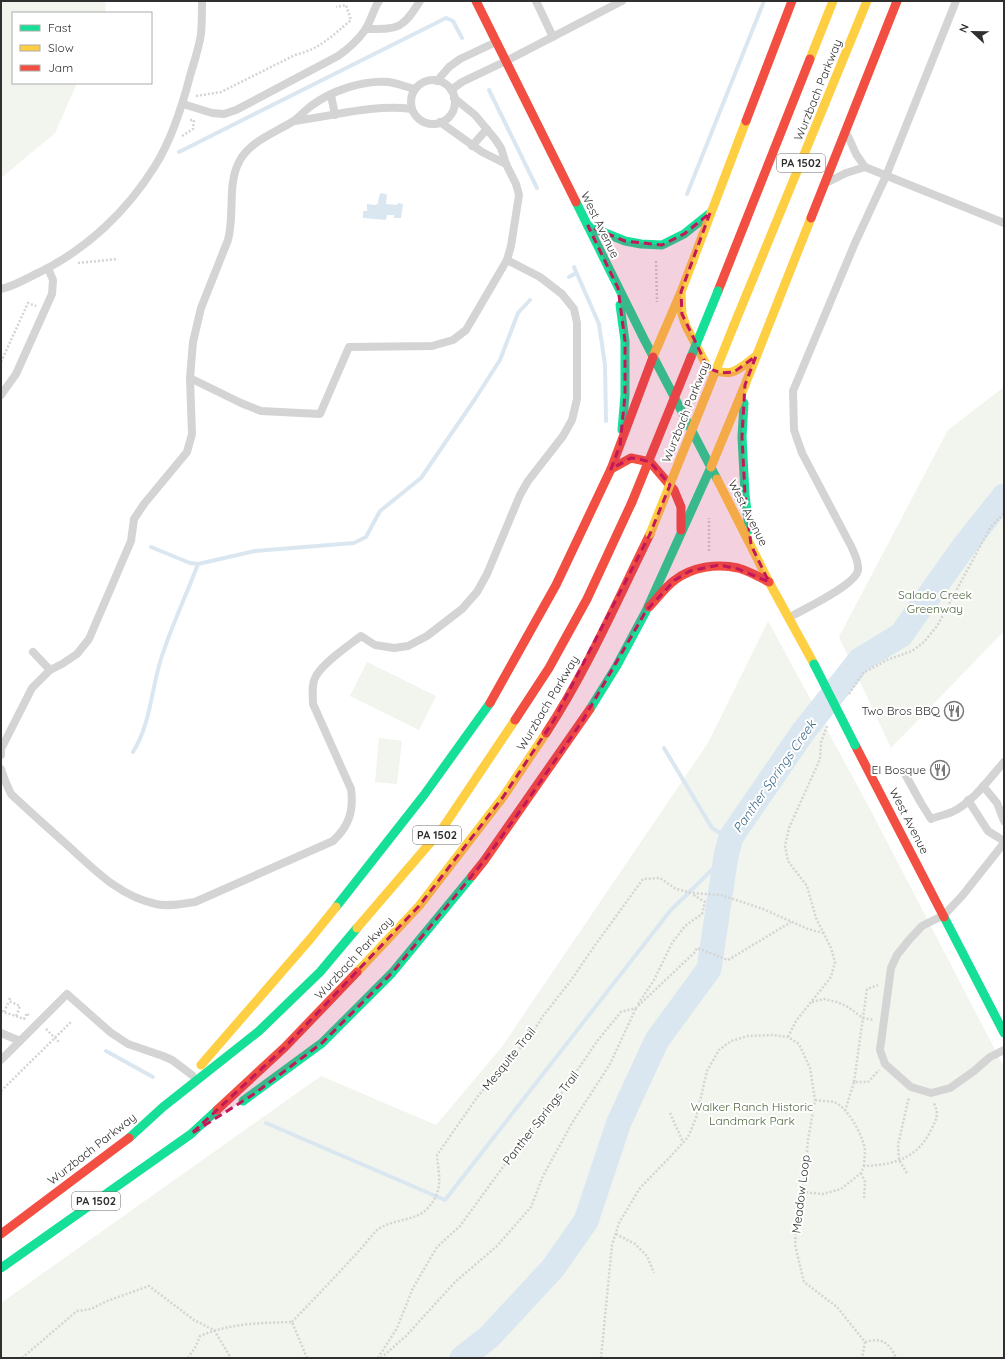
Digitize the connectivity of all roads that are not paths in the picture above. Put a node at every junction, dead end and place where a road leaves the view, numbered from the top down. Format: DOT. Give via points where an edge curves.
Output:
graph roads {
  1 [pos="202,1"];
  2 [pos="379,1"];
  3 [pos="420,1"];
  4 [pos="476,1"];
  5 [pos="536,1"];
  6 [pos="622,1"];
  7 [pos="792,1"];
  8 [pos="833,1"];
  9 [pos="867,1"];
  10 [pos="897,1"];
  11 [pos="956,1"];
  12 [pos="366,29"];
  13 [pos="553,37"];
  14 [pos="496,42"];
  15 [pos="506,61"];
  16 [pos="437,81"];
  17 [pos="415,90"];
  18 [pos="452,94"];
  19 [pos="331,95"];
  20 [pos="183,104"];
  21 [pos="412,109"];
  22 [pos="335,115"];
  23 [pos="295,121"];
  24 [pos="440,122"];
  25 [pos="487,129"];
  26 [pos="846,129"];
  27 [pos="472,146"];
  28 [pos="506,164"];
  29 [pos="865,167"];
  30 [pos="886,176"];
  31 [pos="824,184"];
  32 [pos="710,213"];
  33 [pos="1004,223"];
  34 [pos="588,226"];
  35 [pos="507,260"];
  36 [pos="48,268"];
  37 [pos="618,288"];
  38 [pos="1,289"];
  39 [pos="681,292"];
  40 [pos="756,356"];
  41 [pos="653,357"];
  42 [pos="190,378"];
  43 [pos="745,385"];
  44 [pos="1,395"];
  45 [pos="620,445"];
  46 [pos="711,467"];
  47 [pos="611,470"];
  48 [pos="681,535"];
  49 [pos="751,545"];
  50 [pos="769,582"];
  51 [pos="646,610"];
  52 [pos="789,618"];
  53 [pos="33,652"];
  54 [pos="50,670"];
  55 [pos="1,755"];
  56 [pos="1004,762"];
  57 [pos="1,769"];
  58 [pos="905,774"];
  59 [pos="983,786"];
  60 [pos="968,800"];
  61 [pos="1004,821"];
  62 [pos="1004,842"];
  63 [pos="944,915"];
  64 [pos="1,1033"];
  65 [pos="1004,1033"];
  66 [pos="20,1041"];
  67 [pos="1004,1050"];
  68 [pos="1,1060"];
  69 [pos="192,1074"];
  70 [pos="163,1107"];
  71 [pos="191,1134"];
  72 [pos="1,1234"];
  73 [pos="1,1268"];
  1 -- 20 [label="lane" via="201,35"];
  2 -- 12 [label="lane"];
  3 -- 12 [label="lane" via="400,26 389,29"];
  4 -- 14 [label="main road, West Avenue"];
  5 -- 13 [label="lane"];
  6 -- 13 [label="lane"];
  7 -- 32 [label="main road"];
  8 -- 70 [label="main road, Wurzbach Parkway / PA 1502, bridge" via="632,502 587,599 549,668 442,829 320,972 259,1031"];
  9 -- 71 [label="main road, Wurzbach Parkway / PA 1502, bridge" via="650,534 593,650 554,720 503,797 419,906 285,1047"];
  10 -- 26 [label="main road"];
  11 -- 30 [label="lane"];
  12 -- 20 [label="lane" via="338,56 236,110 224,114 212,113"];
  13 -- 15 [label="lane"];
  14 -- 15 [label="main road, West Avenue"];
  14 -- 16 [label="lane" via="460,59"];
  15 -- 18 [label="lane" via="462,82"];
  15 -- 34 [label="main road, West Avenue"];
  16 -- 17 [label="lane" via="429,80"];
  16 -- 18 [label="lane" via="445,84"];
  17 -- 19 [label="lane" via="389,82 369,83 354,85"];
  17 -- 21 [label="lane" via="412,96"];
  18 -- 24 [label="lane" via="452,113"];
  18 -- 25 [label="lane"];
  19 -- 22 [label="lane"];
  19 -- 23 [label="lane" via="311,106"];
  20 -- 36 [label="lane" via="155,166 131,200 105,228 74,253"];
  21 -- 22 [label="lane" via="385,108"];
  21 -- 24 [label="lane" via="420,120 433,124"];
  22 -- 23 [label="lane"];
  23 -- 42 [label="lane" via="259,141 246,151 238,163 233,179 231,229 200,308 193,342"];
  24 -- 27 [label="lane"];
  25 -- 27 [label="lane"];
  25 -- 28 [label="lane" via="501,148"];
  26 -- 29 [label="lane"];
  26 -- 31 [label="main road"];
  27 -- 28 [label="lane"];
  28 -- 35 [label="lane" via="519,195"];
  29 -- 30 [label="lane"];
  29 -- 31 [label="lane"];
  30 -- 33 [label="lane"];
  30 -- 52 [label="lane" via="793,391 794,430 802,453 851,546 858,561 858,570 854,578 840,589"];
  31 -- 40 [label="main road"];
  32 -- 34 [label="main road" via="684,234 662,244 624,241"];
  32 -- 39 [label="main road"];
  34 -- 37 [label="main road, West Avenue"];
  35 -- 42 [label="lane" via="466,330 452,340 432,346 349,347 320,414 260,411"];
  35 -- 57 [label="lane" via="540,277 562,294 574,309 577,323 577,398 572,420 563,436 528,481 487,574 477,592 462,609 427,636 408,646 394,648 375,645 361,636 331,658 316,676 312,690 313,704 352,788 353,801 349,819 342,833 333,841 195,902 157,905 119,889 101,876 11,794"];
  36 -- 38 [label="lane"];
  36 -- 44 [label="lane" via="53,280 52,294 16,374"];
  37 -- 41 [label="main road, West Avenue"];
  37 -- 45 [label="main road" via="625,341 625,395"];
  39 -- 40 [label="main road" via="682,314 686,326 708,368 721,374 734,372"];
  39 -- 41 [label="main road"];
  40 -- 43 [label="main road"];
  41 -- 45 [label="main road"];
  41 -- 46 [label="main road, West Avenue"];
  42 -- 54 [label="lane" via="192,434 187,452 134,519 131,541 89,639 77,654"];
  43 -- 46 [label="main road"];
  43 -- 49 [label="main road" via="742,437"];
  45 -- 47 [label="main road"];
  46 -- 48 [label="main road"];
  46 -- 49 [label="main road, West Avenue"];
  47 -- 48 [label="main road" via="631,458 650,462 674,490 679,501"];
  47 -- 69 [label="main road" via="556,585 490,703 424,795 311,938"];
  48 -- 51 [label="main road"];
  49 -- 50 [label="main road, West Avenue"];
  50 -- 51 [label="main road" via="738,569 719,565 700,568 674,580"];
  50 -- 52 [label="main road, West Avenue"];
  51 -- 71 [label="main road" via="616,667 583,720 523,807 484,861 392,973 322,1043 254,1094"];
  52 -- 63 [label="main road, West Avenue, bridge"];
  53 -- 54 [label="lane"];
  54 -- 55 [label="lane" via="32,688 1,749"];
  56 -- 59 [label="lane"];
  58 -- 60 [label="lane" via="931,819 952,811"];
  59 -- 60 [label="lane"];
  59 -- 61 [label="lane" via="997,804"];
  60 -- 62 [label="lane" via="988,831"];
  62 -- 63 [label="lane"];
  63 -- 65 [label="main road, West Avenue"];
  63 -- 67 [label="lane" via="922,926 897,954 891,968 880,1050 884,1064 911,1087 931,1093 950,1088 990,1057"];
  64 -- 66 [label="lane"];
  66 -- 68 [label="lane"];
  66 -- 69 [label="lane" via="67,994 128,1044 172,1060"];
  69 -- 70 [label="main road"];
  70 -- 72 [label="main road, Wurzbach Parkway / PA 1502" via="126,1141"];
  71 -- 73 [label="main road, Wurzbach Parkway / PA 1502"];
}
